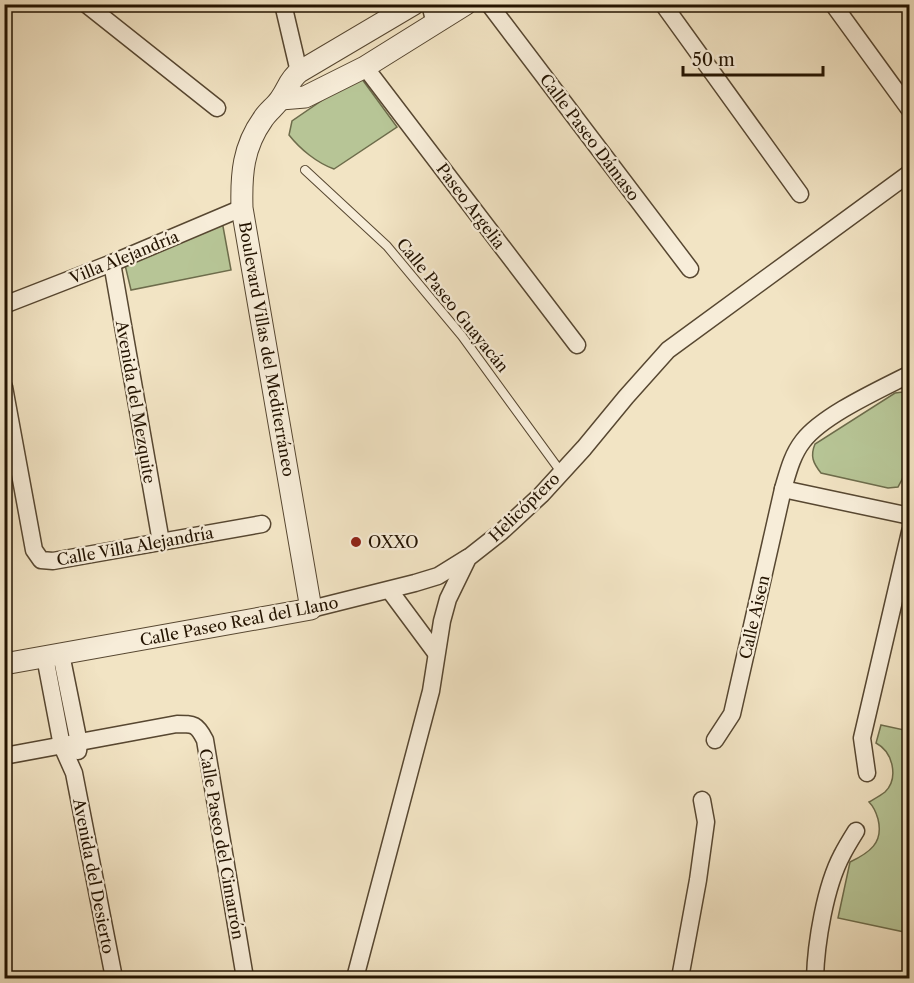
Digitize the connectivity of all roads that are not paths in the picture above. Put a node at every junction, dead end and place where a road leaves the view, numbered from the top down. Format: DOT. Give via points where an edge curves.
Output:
graph roads {
  1 [pos="86,4"];
  2 [pos="283,4"];
  3 [pos="414,4"];
  4 [pos="466,4"];
  5 [pos="489,4"];
  6 [pos="663,4"];
  7 [pos="833,4"];
  8 [pos="432,14"];
  9 [pos="365,67"];
  10 [pos="299,72"];
  11 [pos="281,99"];
  12 [pos="217,108"];
  13 [pos="909,110"];
  14 [pos="305,170"];
  15 [pos="909,174"];
  16 [pos="800,194"];
  17 [pos="242,208"];
  18 [pos="112,263"];
  19 [pos="690,269"];
  20 [pos="4,305"];
  21 [pos="577,345"];
  22 [pos="909,374"];
  23 [pos="4,387"];
  24 [pos="561,472"];
  25 [pos="783,489"];
  26 [pos="909,516"];
  27 [pos="261,524"];
  28 [pos="909,532"];
  29 [pos="160,542"];
  30 [pos="468,558"];
  31 [pos="390,591"];
  32 [pos="311,609"];
  33 [pos="436,653"];
  34 [pos="53,656"];
  35 [pos="4,664"];
  36 [pos="715,740"];
  37 [pos="79,742"];
  38 [pos="62,746"];
  39 [pos="4,756"];
  40 [pos="75,773"];
  41 [pos="867,773"];
  42 [pos="702,800"];
  43 [pos="856,831"];
  44 [pos="114,978"];
  45 [pos="245,978"];
  46 [pos="355,978"];
  47 [pos="680,978"];
  48 [pos="815,978"];
  1 -- 12 [label="street"];
  2 -- 10 [label="street"];
  3 -- 10 [label="street, Boulevard Villas del Mediterráneo"];
  4 -- 8 [label="street"];
  5 -- 19 [label="street, Calle Paseo Dámaso"];
  6 -- 16 [label="street"];
  7 -- 13 [label="street"];
  8 -- 9 [label="street"];
  9 -- 11 [label="street" via="305,97"];
  9 -- 21 [label="street, Paseo Argelia"];
  10 -- 11 [label="street, Boulevard Villas del Mediterráneo"];
  11 -- 17 [label="street, Boulevard Villas del Mediterráneo" via="264,117 247,149 241,182"];
  14 -- 24 [label="lane, Calle Paseo Guayacán" via="387,246 462,336"];
  15 -- 24 [label="street, Helicóptero" via="668,350"];
  17 -- 18 [label="street, Villa Alejandría"];
  17 -- 32 [label="street, Boulevard Villas del Mediterráneo"];
  18 -- 20 [label="street, Villa Alejandría"];
  18 -- 29 [label="street, Avenida del Mezquite"];
  22 -- 25 [label="street, Calle Aisen" via="814,430 791,462"];
  23 -- 29 [label="street, Calle Villa Alejandría" via="34,550 41,560"];
  24 -- 30 [label="street, Helicóptero" via="501,532"];
  25 -- 26 [label="street"];
  25 -- 36 [label="street, Calle Aisen" via="732,714"];
  27 -- 29 [label="street, Calle Villa Alejandría"];
  28 -- 41 [label="street" via="862,738"];
  30 -- 31 [label="street, Calle Paseo Real del Llano" via="438,576"];
  30 -- 33 [label="street, Helicóptero" via="448,599"];
  31 -- 32 [label="street, Calle Paseo Real del Llano"];
  31 -- 33 [label="street"];
  32 -- 34 [label="street, Calle Paseo Real del Llano"];
  33 -- 46 [label="street, Helicóptero" via="431,691"];
  34 -- 35 [label="street, Calle Paseo Real del Llano"];
  34 -- 37 [label="street, Avenida del Desierto"];
  34 -- 38 [label="street, Avenida del Desierto"];
  37 -- 38 [label="street, Calle Paseo del Cimarrón"];
  37 -- 40 [label="street, Avenida del Desierto"];
  37 -- 45 [label="street, Calle Paseo del Cimarrón" via="177,724 192,724 200,730 205,740"];
  38 -- 39 [label="street, Calle Paseo del Cimarrón"];
  38 -- 40 [label="street, Avenida del Desierto"];
  40 -- 44 [label="street, Avenida del Desierto"];
  42 -- 47 [label="street" via="706,822"];
  43 -- 48 [label="street" via="841,856 827,896"];
}
